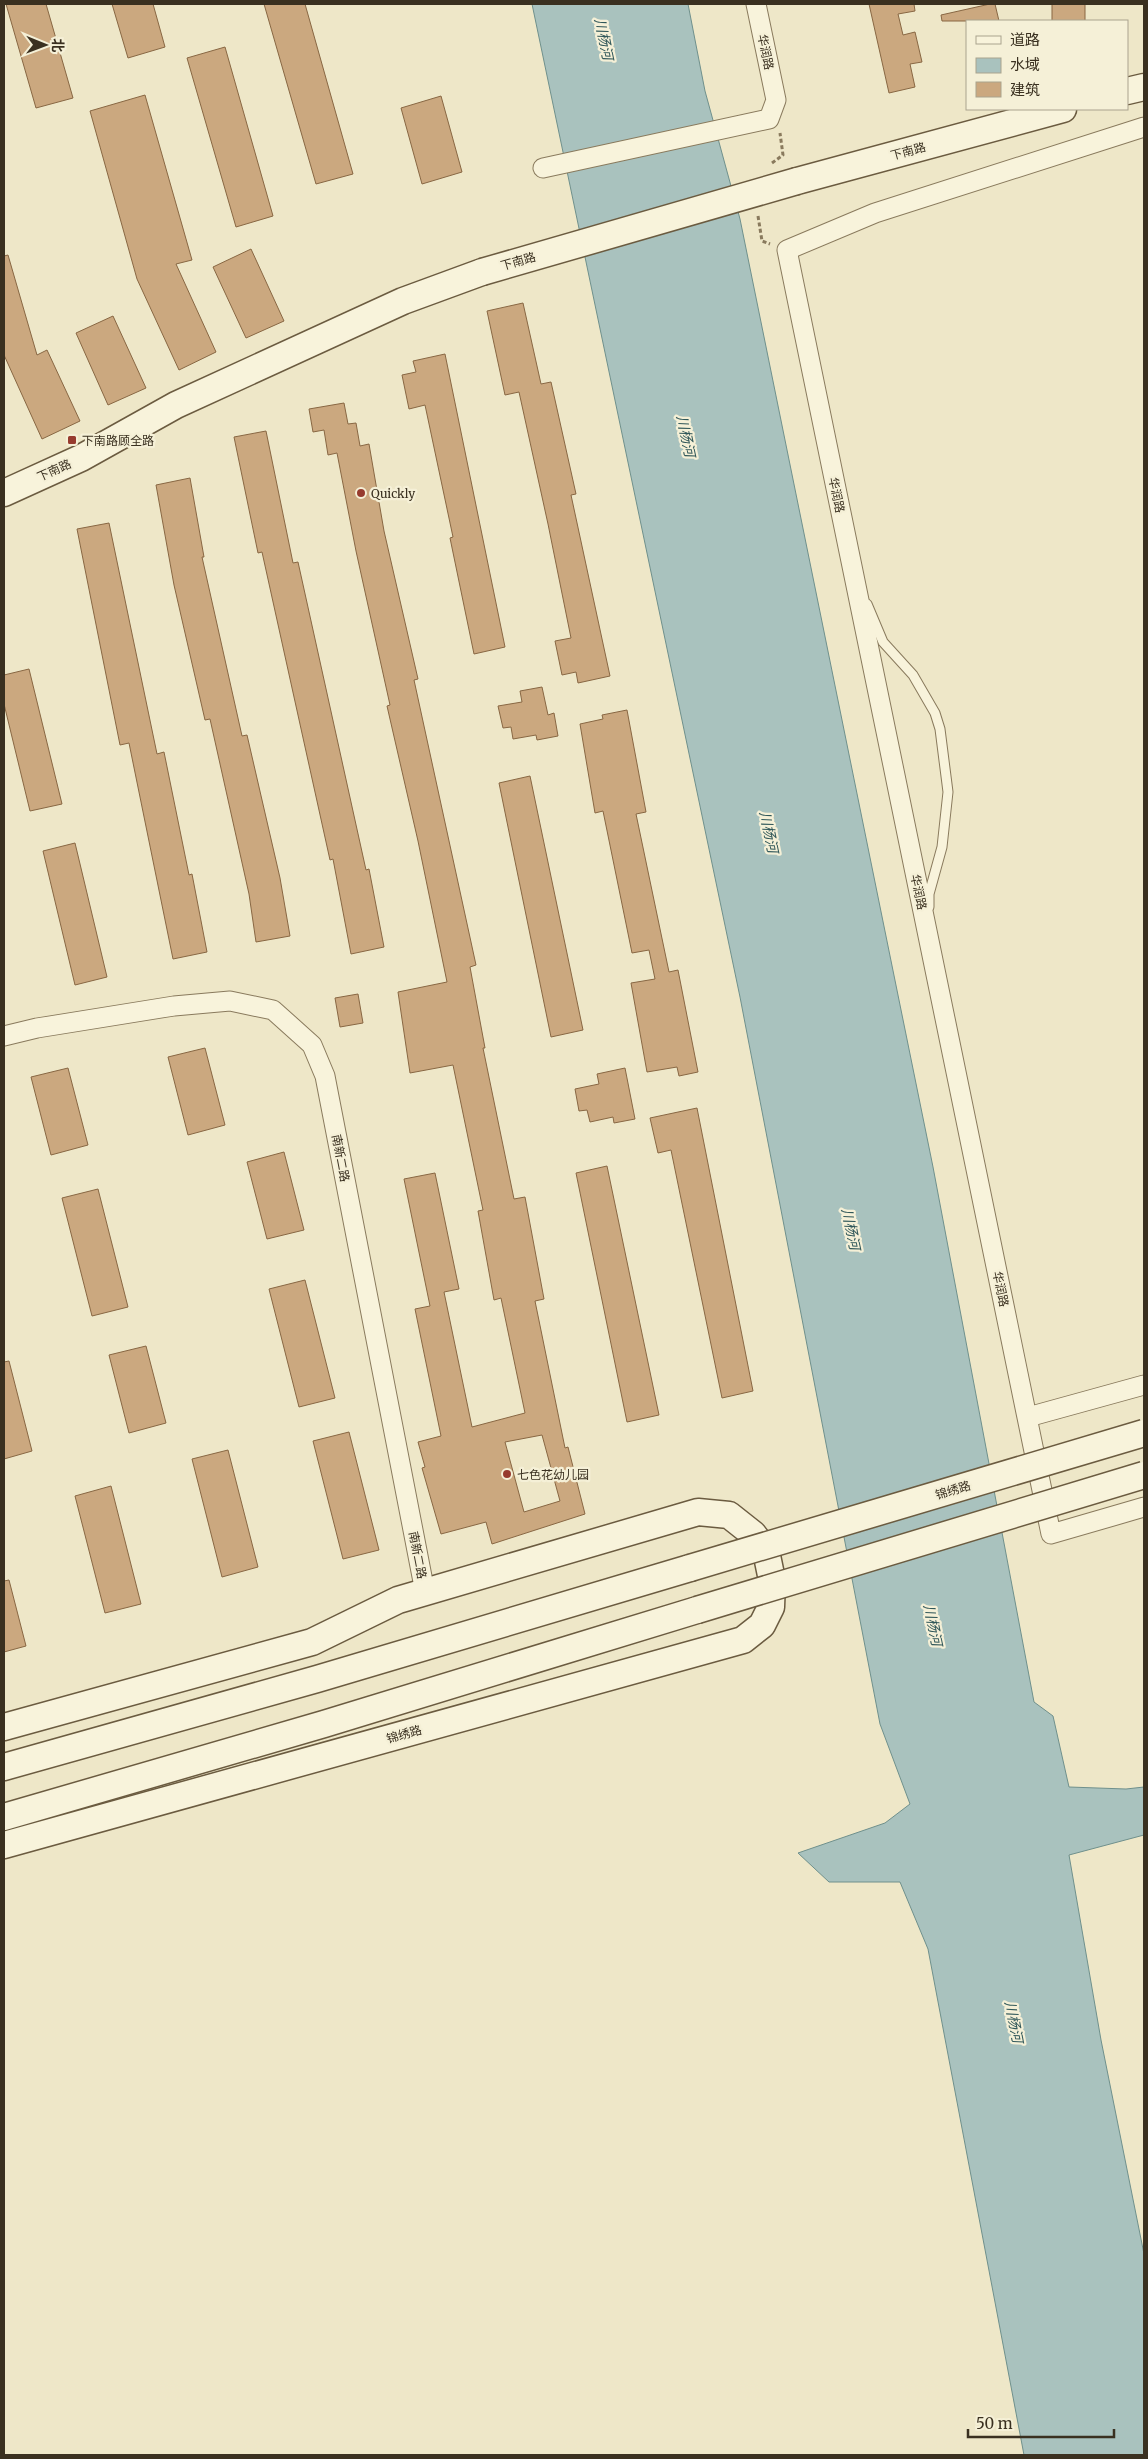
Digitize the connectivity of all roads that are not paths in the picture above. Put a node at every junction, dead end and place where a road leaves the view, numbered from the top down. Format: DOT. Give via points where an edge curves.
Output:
graph roads {
  1 [pos="756,4"];
  2 [pos="1144,87"];
  3 [pos="1128,91"];
  4 [pos="1059,110"];
  5 [pos="1144,128"];
  6 [pos="542,168"];
  7 [pos="4,493"];
  8 [pos="852,567"];
  9 [pos="927,932"];
  10 [pos="4,1036"];
  11 [pos="1144,1385"];
  12 [pos="1028,1417"];
  13 [pos="1144,1433"];
  14 [pos="1144,1475"];
  15 [pos="1144,1507"];
  16 [pos="425,1592"];
  17 [pos="4,1727"];
  18 [pos="4,1767"];
  19 [pos="4,1816"];
  20 [pos="4,1845"];
  1 -- 6 [label="street, 华润路" via="776,100 770,119"];
  2 -- 3 [label="main road"];
  4 -- 7 [label="main road, 下南路, bridge" via="797,181 482,272 403,301 185,401 81,458"];
  5 -- 8 [label="street, 华润路" via="875,213 787,250"];
  8 -- 9 [label="street, 华润路"];
  8 -- 9 [label="lane" via="883,642 913,676 940,728 948,792 942,847 929,894"];
  9 -- 12 [label="street, 华润路"];
  10 -- 16 [label="street, 南新二路" via="164,1008 230,1001 273,1010 312,1045 325,1076"];
  11 -- 12 [label="street"];
  12 -- 15 [label="street, 华润路" via="1051,1534"];
  13 -- 18 [label="main road, 锦绣路, bridge" via="318,1679"];
  14 -- 19 [label="main road, bridge" via="324,1724"];
  16 -- 17 [label="main road, 锦绣路" via="398,1600 312,1642"];
  16 -- 20 [label="main road, 锦绣路" via="698,1512 729,1515 753,1534 766,1551 772,1580 771,1607 762,1625 743,1640"];
}
